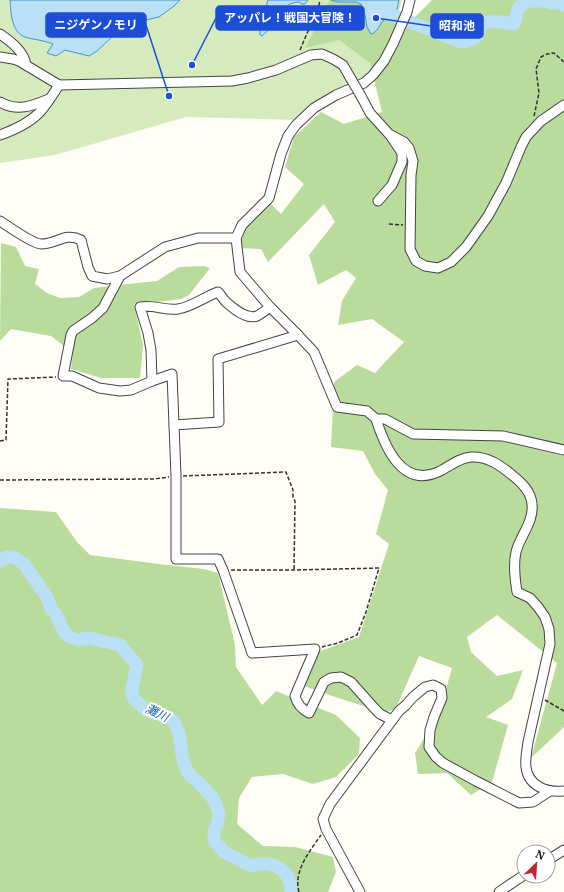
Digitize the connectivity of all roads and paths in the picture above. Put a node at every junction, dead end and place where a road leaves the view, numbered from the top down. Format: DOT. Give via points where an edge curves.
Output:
graph roads {
  1 [pos="320,0"];
  2 [pos="410,0"];
  3 [pos="0,34"];
  4 [pos="0,57"];
  5 [pos="295,61"];
  6 [pos="564,62"];
  7 [pos="26,65"];
  8 [pos="59,84"];
  9 [pos="50,98"];
  10 [pos="0,102"];
  11 [pos="564,104"];
  12 [pos="533,120"];
  13 [pos="389,134"];
  14 [pos="0,135"];
  15 [pos="378,201"];
  16 [pos="0,221"];
  17 [pos="389,224"];
  18 [pos="410,226"];
  19 [pos="236,238"];
  20 [pos="120,276"];
  21 [pos="270,307"];
  22 [pos="298,335"];
  23 [pos="63,376"];
  24 [pos="152,381"];
  25 [pos="376,419"];
  26 [pos="174,425"];
  27 [pos="0,441"];
  28 [pos="564,450"];
  29 [pos="176,476"];
  30 [pos="0,480"];
  31 [pos="223,570"];
  32 [pos="294,570"];
  33 [pos="315,649"];
  34 [pos="538,696"];
  35 [pos="564,711"];
  36 [pos="392,720"];
  37 [pos="564,791"];
  38 [pos="550,792"];
  39 [pos="326,828"];
  40 [pos="516,880"];
  41 [pos="300,892"];
  42 [pos="360,892"];
  43 [pos="499,892"];
  1 -- 5 [label="path"];
  2 -- 19 [label="street" via="384,61 373,75 364,83 314,108 296,125 288,136 281,154 269,198 242,225"];
  3 -- 7 [label="street" via="20,52"];
  4 -- 7 [label="street"];
  5 -- 8 [label="street" via="276,70 232,82"];
  5 -- 13 [label="street, bridge" via="322,54 343,65 370,112"];
  6 -- 12 [label="path" via="554,53 541,57 536,69 539,92"];
  7 -- 8 [label="street"];
  8 -- 9 [label="street"];
  9 -- 10 [label="street" via="27,108 6,106"];
  9 -- 14 [label="street" via="29,121"];
  11 -- 18 [label="street" via="526,137 488,216 466,247 451,262 438,268 425,266 416,261 410,249"];
  13 -- 15 [label="street" via="402,153 402,162 392,185"];
  13 -- 18 [label="street" via="410,148 413,161"];
  16 -- 20 [label="street" via="40,244 75,237 81,240 92,276 107,279"];
  17 -- 18 [label="path"];
  19 -- 20 [label="street" via="198,238 165,247"];
  19 -- 21 [label="street" via="240,272"];
  20 -- 23 [label="street" via="103,308 72,331"];
  21 -- 22 [label="street"];
  21 -- 24 [label="street" via="256,316 247,316 225,301 218,292 179,309 140,307 151,350"];
  22 -- 25 [label="street" via="314,352 337,407 367,412"];
  22 -- 26 [label="street" via="218,359 219,422"];
  23 -- 24 [label="street" via="72,376 99,388 120,391 131,390"];
  23 -- 27 [label="path" via="8,379 6,440"];
  24 -- 26 [label="street" via="172,374"];
  25 -- 28 [label="street" via="385,419 413,434 503,436"];
  25 -- 34 [label="street" via="389,450 401,467 409,473 429,475 459,460 483,458 505,469 523,484 529,493 532,504 531,516 516,552 515,578 517,592 530,598 538,607 549,629 550,644"];
  26 -- 29 [label="street"];
  29 -- 30 [label="path" via="153,479"];
  29 -- 31 [label="street" via="176,559 218,559"];
  29 -- 32 [label="path" via="286,472 295,501"];
  31 -- 32 [label="path"];
  31 -- 33 [label="street" via="252,653"];
  32 -- 33 [label="path" via="379,568 357,635"];
  33 -- 36 [label="street" via="295,696 303,710 309,713 324,682 341,677 351,682 380,714"];
  34 -- 35 [label="path"];
  34 -- 38 [label="street" via="526,768 530,780"];
  36 -- 38 [label="street" via="413,697 425,687 433,685 441,689 442,698 430,730 429,747 436,757 519,803 533,802"];
  36 -- 39 [label="street" via="330,804 323,819"];
  37 -- 38 [label="street"];
  39 -- 41 [label="path" via="302,865 298,881"];
  39 -- 42 [label="street"];
  40 -- 43 [label="street"];
}
